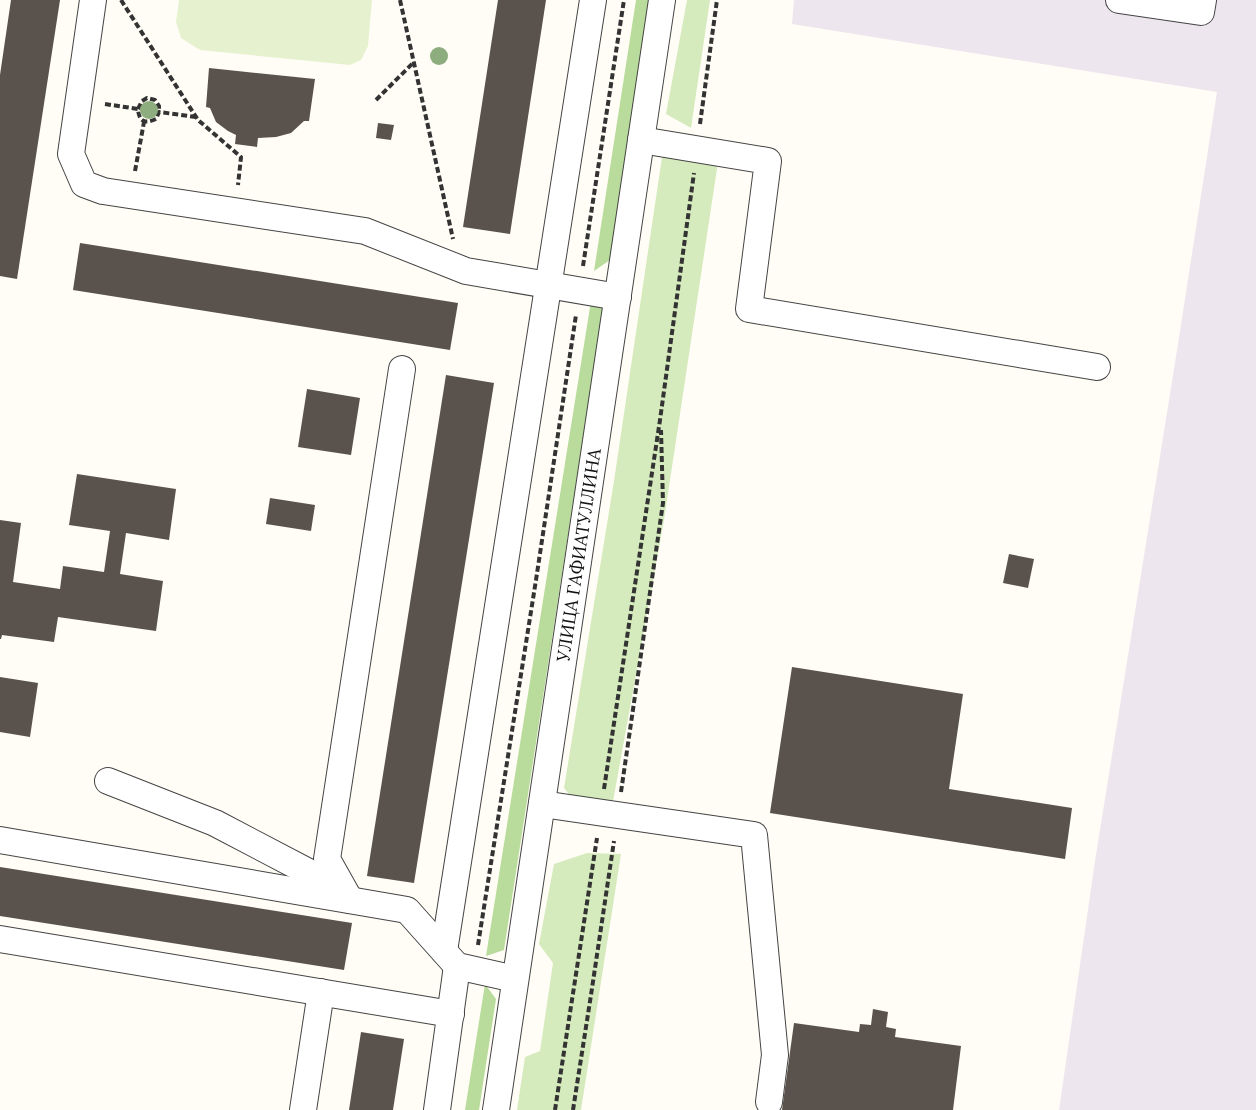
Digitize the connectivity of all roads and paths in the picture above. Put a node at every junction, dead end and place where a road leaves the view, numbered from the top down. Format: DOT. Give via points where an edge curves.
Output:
graph roads {
  1 [pos="93,0"];
  2 [pos="121,0"];
  3 [pos="400,0"];
  4 [pos="593,0"];
  5 [pos="624,0"];
  6 [pos="662,0"];
  7 [pos="717,0"];
  8 [pos="1119,0"];
  9 [pos="1203,0"];
  10 [pos="413,62"];
  11 [pos="79,100"];
  12 [pos="376,100"];
  13 [pos="138,109"];
  14 [pos="159,112"];
  15 [pos="197,117"];
  16 [pos="144,122"];
  17 [pos="641,140"];
  18 [pos="697,149"];
  19 [pos="132,195"];
  20 [pos="235,211"];
  21 [pos="455,267"];
  22 [pos="549,285"];
  23 [pos="580,290"];
  24 [pos="618,297"];
  25 [pos="1097,367"];
  26 [pos="402,369"];
  27 [pos="660,420"];
  28 [pos="108,781"];
  29 [pos="542,804"];
  30 [pos="609,814"];
  31 [pos="0,840"];
  32 [pos="350,900"];
  33 [pos="0,939"];
  34 [pos="458,962"];
  35 [pos="515,979"];
  36 [pos="321,992"];
  37 [pos="451,1014"];
  38 [pos="769,1102"];
  39 [pos="303,1110"];
  40 [pos="436,1110"];
  41 [pos="496,1110"];
  42 [pos="555,1110"];
  43 [pos="573,1110"];
  1 -- 11 [label="street"];
  2 -- 15 [label="path"];
  3 -- 10 [label="path"];
  4 -- 22 [label="street"];
  5 -- 23 [label="path"];
  6 -- 17 [label="street, УЛИЦА ГАФИАТУЛЛИНА"];
  7 -- 18 [label="path"];
  8 -- 9 [label="street" via="1201,12"];
  10 -- 12 [label="path"];
  10 -- 21 [label="path" via="455,246"];
  11 -- 13 [label="path"];
  11 -- 19 [label="street" via="71,153 84,184"];
  13 -- 14 [label="path" via="147,98 155,100"];
  13 -- 16 [label="path"];
  14 -- 15 [label="path"];
  14 -- 16 [label="path" via="156,119"];
  15 -- 20 [label="path" via="241,158"];
  16 -- 19 [label="path"];
  17 -- 18 [label="street"];
  17 -- 24 [label="street, УЛИЦА ГАФИАТУЛЛИНА"];
  18 -- 25 [label="street" via="768,161 749,309"];
  18 -- 27 [label="path"];
  19 -- 20 [label="street"];
  20 -- 21 [label="street" via="365,231"];
  21 -- 22 [label="street"];
  22 -- 23 [label="street"];
  22 -- 34 [label="street"];
  23 -- 24 [label="street"];
  23 -- 34 [label="path" via="534,591"];
  24 -- 29 [label="street, УЛИЦА ГАФИАТУЛЛИНА"];
  26 -- 32 [label="street" via="327,859"];
  27 -- 30 [label="path"];
  27 -- 30 [label="path" via="663,503"];
  28 -- 32 [label="street" via="215,823 316,876"];
  29 -- 30 [label="street"];
  29 -- 35 [label="street, УЛИЦА ГАФИАТУЛЛИНА"];
  30 -- 38 [label="street" via="754,835 775,1054"];
  30 -- 42 [label="path"];
  30 -- 43 [label="path" via="591,995"];
  31 -- 32 [label="street"];
  32 -- 34 [label="street" via="406,910"];
  33 -- 36 [label="street"];
  34 -- 35 [label="street"];
  34 -- 37 [label="street"];
  35 -- 41 [label="street, УЛИЦА ГАФИАТУЛЛИНА"];
  36 -- 37 [label="street"];
  36 -- 39 [label="street"];
  37 -- 40 [label="street"];
}
